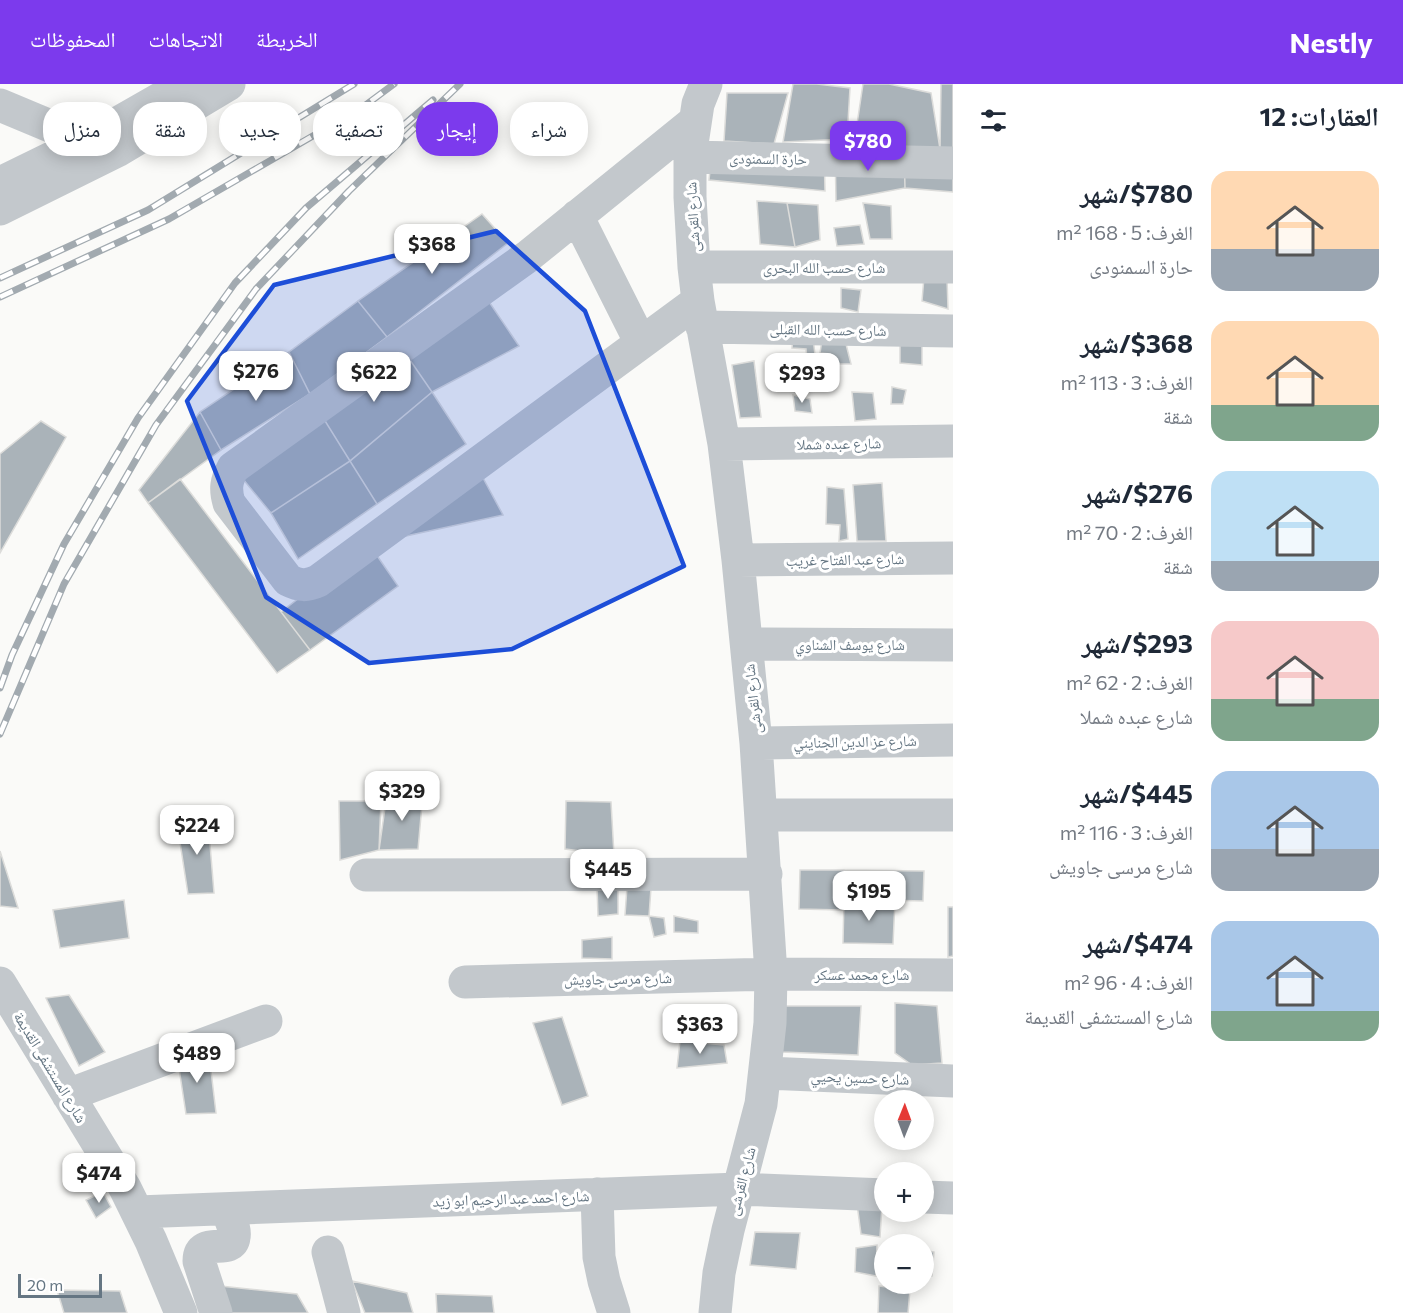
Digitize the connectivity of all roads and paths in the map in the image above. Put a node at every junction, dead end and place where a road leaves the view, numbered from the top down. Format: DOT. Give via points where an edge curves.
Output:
graph roads {
  1 [pos="229,84"];
  2 [pos="706,84"];
  3 [pos="177,86"];
  4 [pos="0,105"];
  5 [pos="121,120"];
  6 [pos="695,121"];
  7 [pos="43,123"];
  8 [pos="55,156"];
  9 [pos="690,157"];
  10 [pos="953,163"];
  11 [pos="0,183"];
  12 [pos="0,208"];
  13 [pos="577,216"];
  14 [pos="694,267"];
  15 [pos="953,267"];
  16 [pos="700,314"];
  17 [pos="953,331"];
  18 [pos="641,343"];
  19 [pos="953,441"];
  20 [pos="724,444"];
  21 [pos="953,558"];
  22 [pos="738,560"];
  23 [pos="747,644"];
  24 [pos="953,645"];
  25 [pos="953,740"];
  26 [pos="756,742"];
  27 [pos="762,815"];
  28 [pos="953,815"];
  29 [pos="766,874"];
  30 [pos="366,875"];
  31 [pos="771,974"];
  32 [pos="953,975"];
  33 [pos="465,982"];
  34 [pos="0,983"];
  35 [pos="266,1021"];
  36 [pos="766,1073"];
  37 [pos="953,1081"];
  38 [pos="68,1095"];
  39 [pos="740,1189"];
  40 [pos="597,1194"];
  41 [pos="874,1195"];
  42 [pos="934,1197"];
  43 [pos="953,1198"];
  44 [pos="227,1209"];
  45 [pos="138,1212"];
  46 [pos="328,1252"];
  47 [pos="182,1313"];
  48 [pos="216,1313"];
  49 [pos="344,1313"];
  50 [pos="614,1313"];
  51 [pos="715,1313"];
  1 -- 12 [label="street" via="117,151"];
  2 -- 6 [label="street, شارع القرشى"];
  3 -- 5 [label="street"];
  4 -- 7 [label="street"];
  6 -- 9 [label="street, شارع القرشى"];
  6 -- 13 [label="street"];
  8 -- 11 [label="street"];
  9 -- 10 [label="street, حارة السمنودى"];
  9 -- 14 [label="street, شارع القرشى"];
  13 -- 18 [label="street"];
  13 -- 18 [label="street" via="527,257 233,468 226,481 229,503 288,580 308,585"];
  14 -- 15 [label="street, شارع حسب الله البحرى"];
  14 -- 16 [label="street, شارع القرشى"];
  16 -- 17 [label="street, شارع حسب الله القبلى"];
  16 -- 18 [label="street"];
  16 -- 20 [label="street, شارع القرشى"];
  19 -- 20 [label="street, شارع عبده شملا"];
  20 -- 22 [label="street, شارع القرشى"];
  21 -- 22 [label="street, شارع عبد الفتاح غريب"];
  22 -- 23 [label="street, شارع القرشى"];
  23 -- 24 [label="street, شارع يوسف الشناوي"];
  23 -- 26 [label="street, شارع القرشى"];
  25 -- 26 [label="street, شارع عز الدين الجنايني"];
  26 -- 27 [label="street, شارع القرشى"];
  27 -- 28 [label="street"];
  27 -- 29 [label="street, شارع القرشى"];
  29 -- 30 [label="street"];
  29 -- 31 [label="street, شارع القرشى"];
  31 -- 32 [label="street, شارع محمد عسكر"];
  31 -- 33 [label="street, شارع مرسى جاويش"];
  31 -- 36 [label="street, شارع القرشى"];
  34 -- 38 [label="street, شارع المستشفى القديمة"];
  35 -- 38 [label="street"];
  36 -- 37 [label="street, شارع حسين يحيي"];
  36 -- 39 [label="street, شارع القرشى"];
  38 -- 45 [label="street, شارع المستشفى القديمة"];
  39 -- 40 [label="street, شارع احمد عبد الرحيم ابو زيد"];
  39 -- 41 [label="street, شارع احمد عبد الرحيم ابو زيد"];
  39 -- 51 [label="street, شارع القرشى" via="719,1273"];
  40 -- 44 [label="street, شارع احمد عبد الرحيم ابو زيد"];
  40 -- 50 [label="street" via="599,1257"];
  42 -- 43 [label="street"];
  44 -- 45 [label="street, شارع احمد عبد الرحيم ابو زيد"];
  44 -- 48 [label="street" via="234,1241 206,1248 199,1255"];
  45 -- 47 [label="street, شارع المستشفى القديمة"];
  46 -- 49 [label="street"];
}
